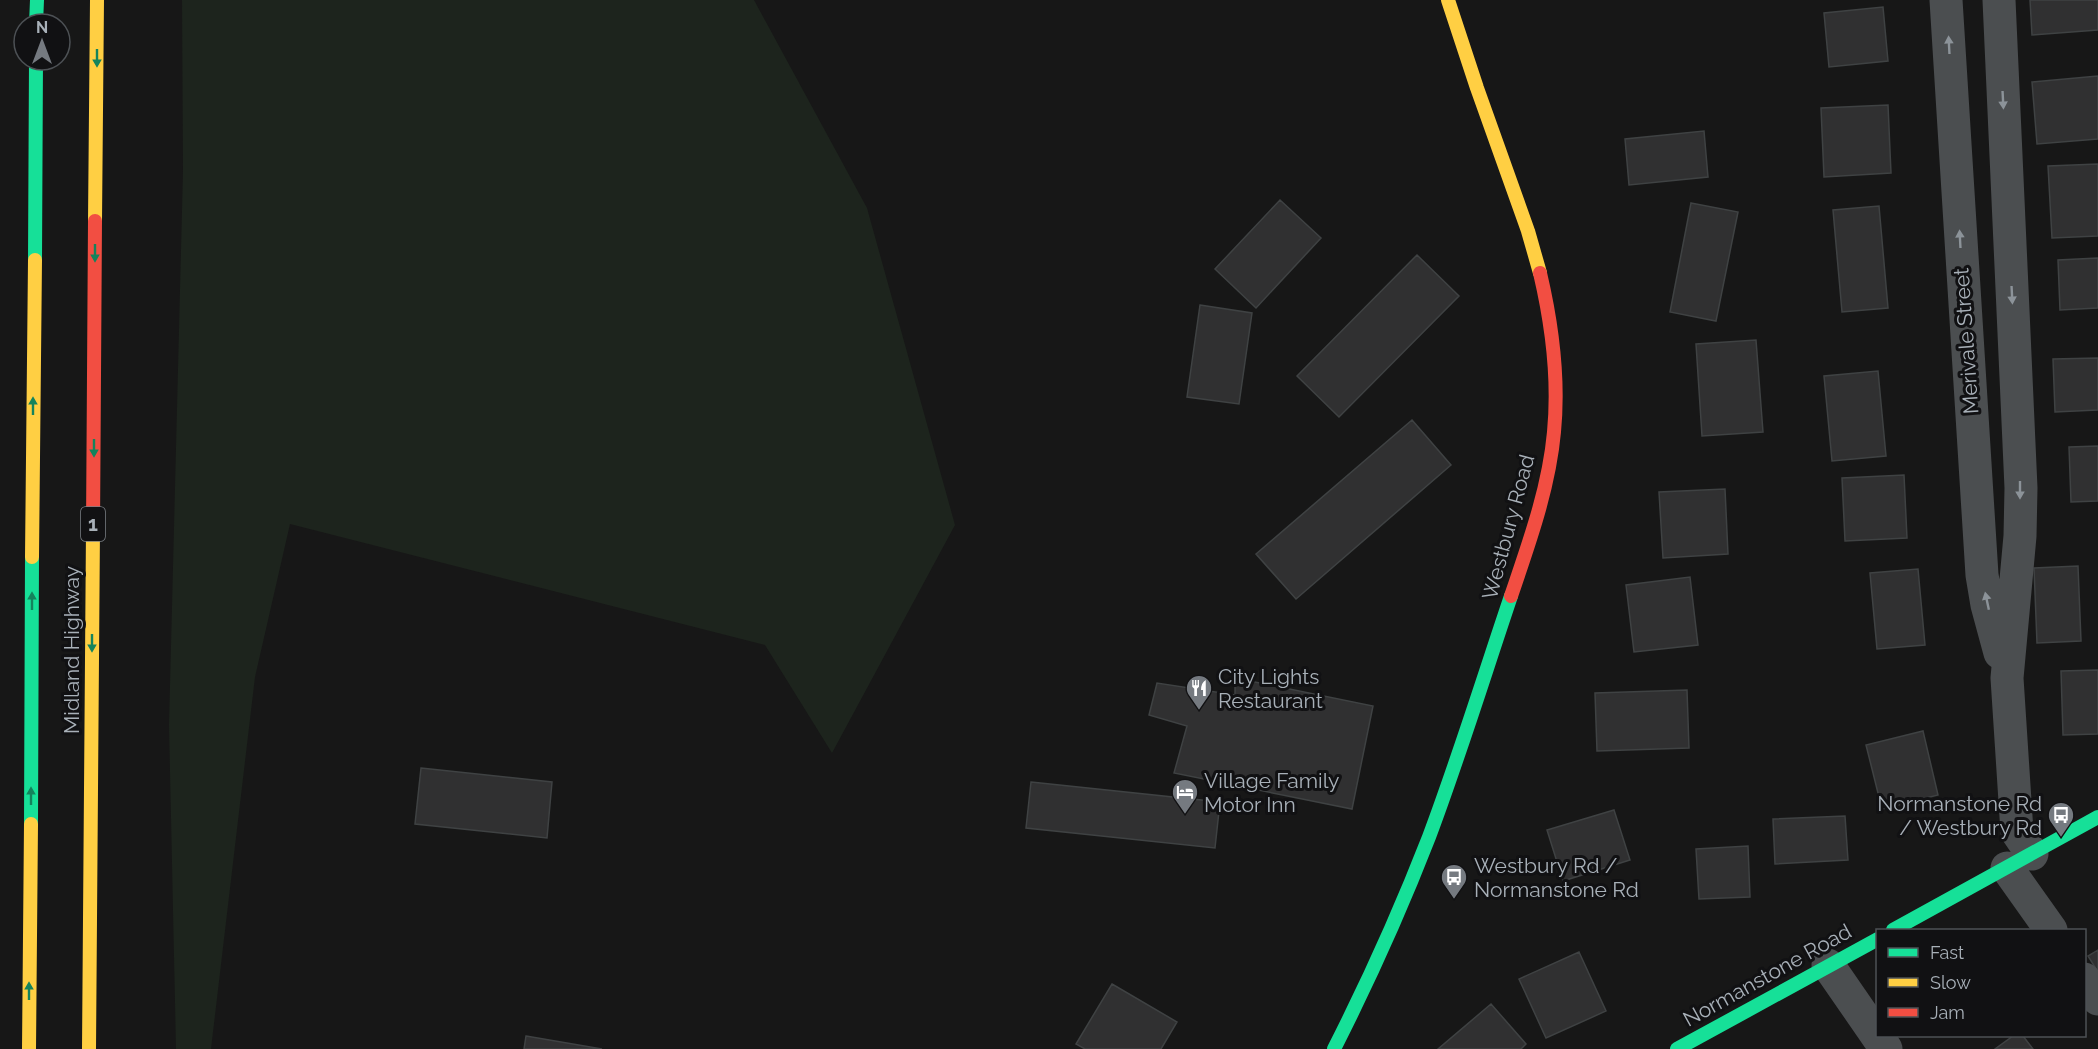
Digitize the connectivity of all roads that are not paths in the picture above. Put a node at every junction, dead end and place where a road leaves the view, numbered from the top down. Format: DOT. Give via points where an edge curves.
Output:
graph roads {
  1 [pos="97,0"];
  2 [pos="1448,0"];
  3 [pos="1946,0"];
  4 [pos="1999,0"];
  5 [pos="36,72"];
  6 [pos="2007,678"];
  7 [pos="2098,817"];
  8 [pos="2020,861"];
  9 [pos="1895,929"];
  10 [pos="2051,929"];
  11 [pos="1876,940"];
  12 [pos="1828,965"];
  13 [pos="2086,981"];
  14 [pos="2098,999"];
  15 [pos="1876,1035"];
  16 [pos="29,1049"];
  17 [pos="89,1049"];
  18 [pos="1334,1049"];
  19 [pos="1677,1049"];
  1 -- 17 [label="main road, Midland Highway / 1, one-way"];
  2 -- 18 [label="main road, Westbury Road" via="1530,236 1544,292 1552,338 1554,434 1525,553 1444,797 1397,916"];
  6 -- 3 [label="street, Merivale Street, one-way" via="1987,605 1981,565"];
  4 -- 6 [label="street, Merivale Street, one-way" via="2021,488"];
  16 -- 5 [label="main road, Midland Highway, one-way"];
  6 -- 8 [label="street, Merivale Street"];
  7 -- 8 [label="main road"];
  8 -- 9 [label="main road"];
  8 -- 10 [label="street, Merivale Street"];
  11 -- 12 [label="main road, Normanstone Road"];
  12 -- 15 [label="street"];
  12 -- 19 [label="main road, Normanstone Road"];
  13 -- 14 [label="street"];
}
